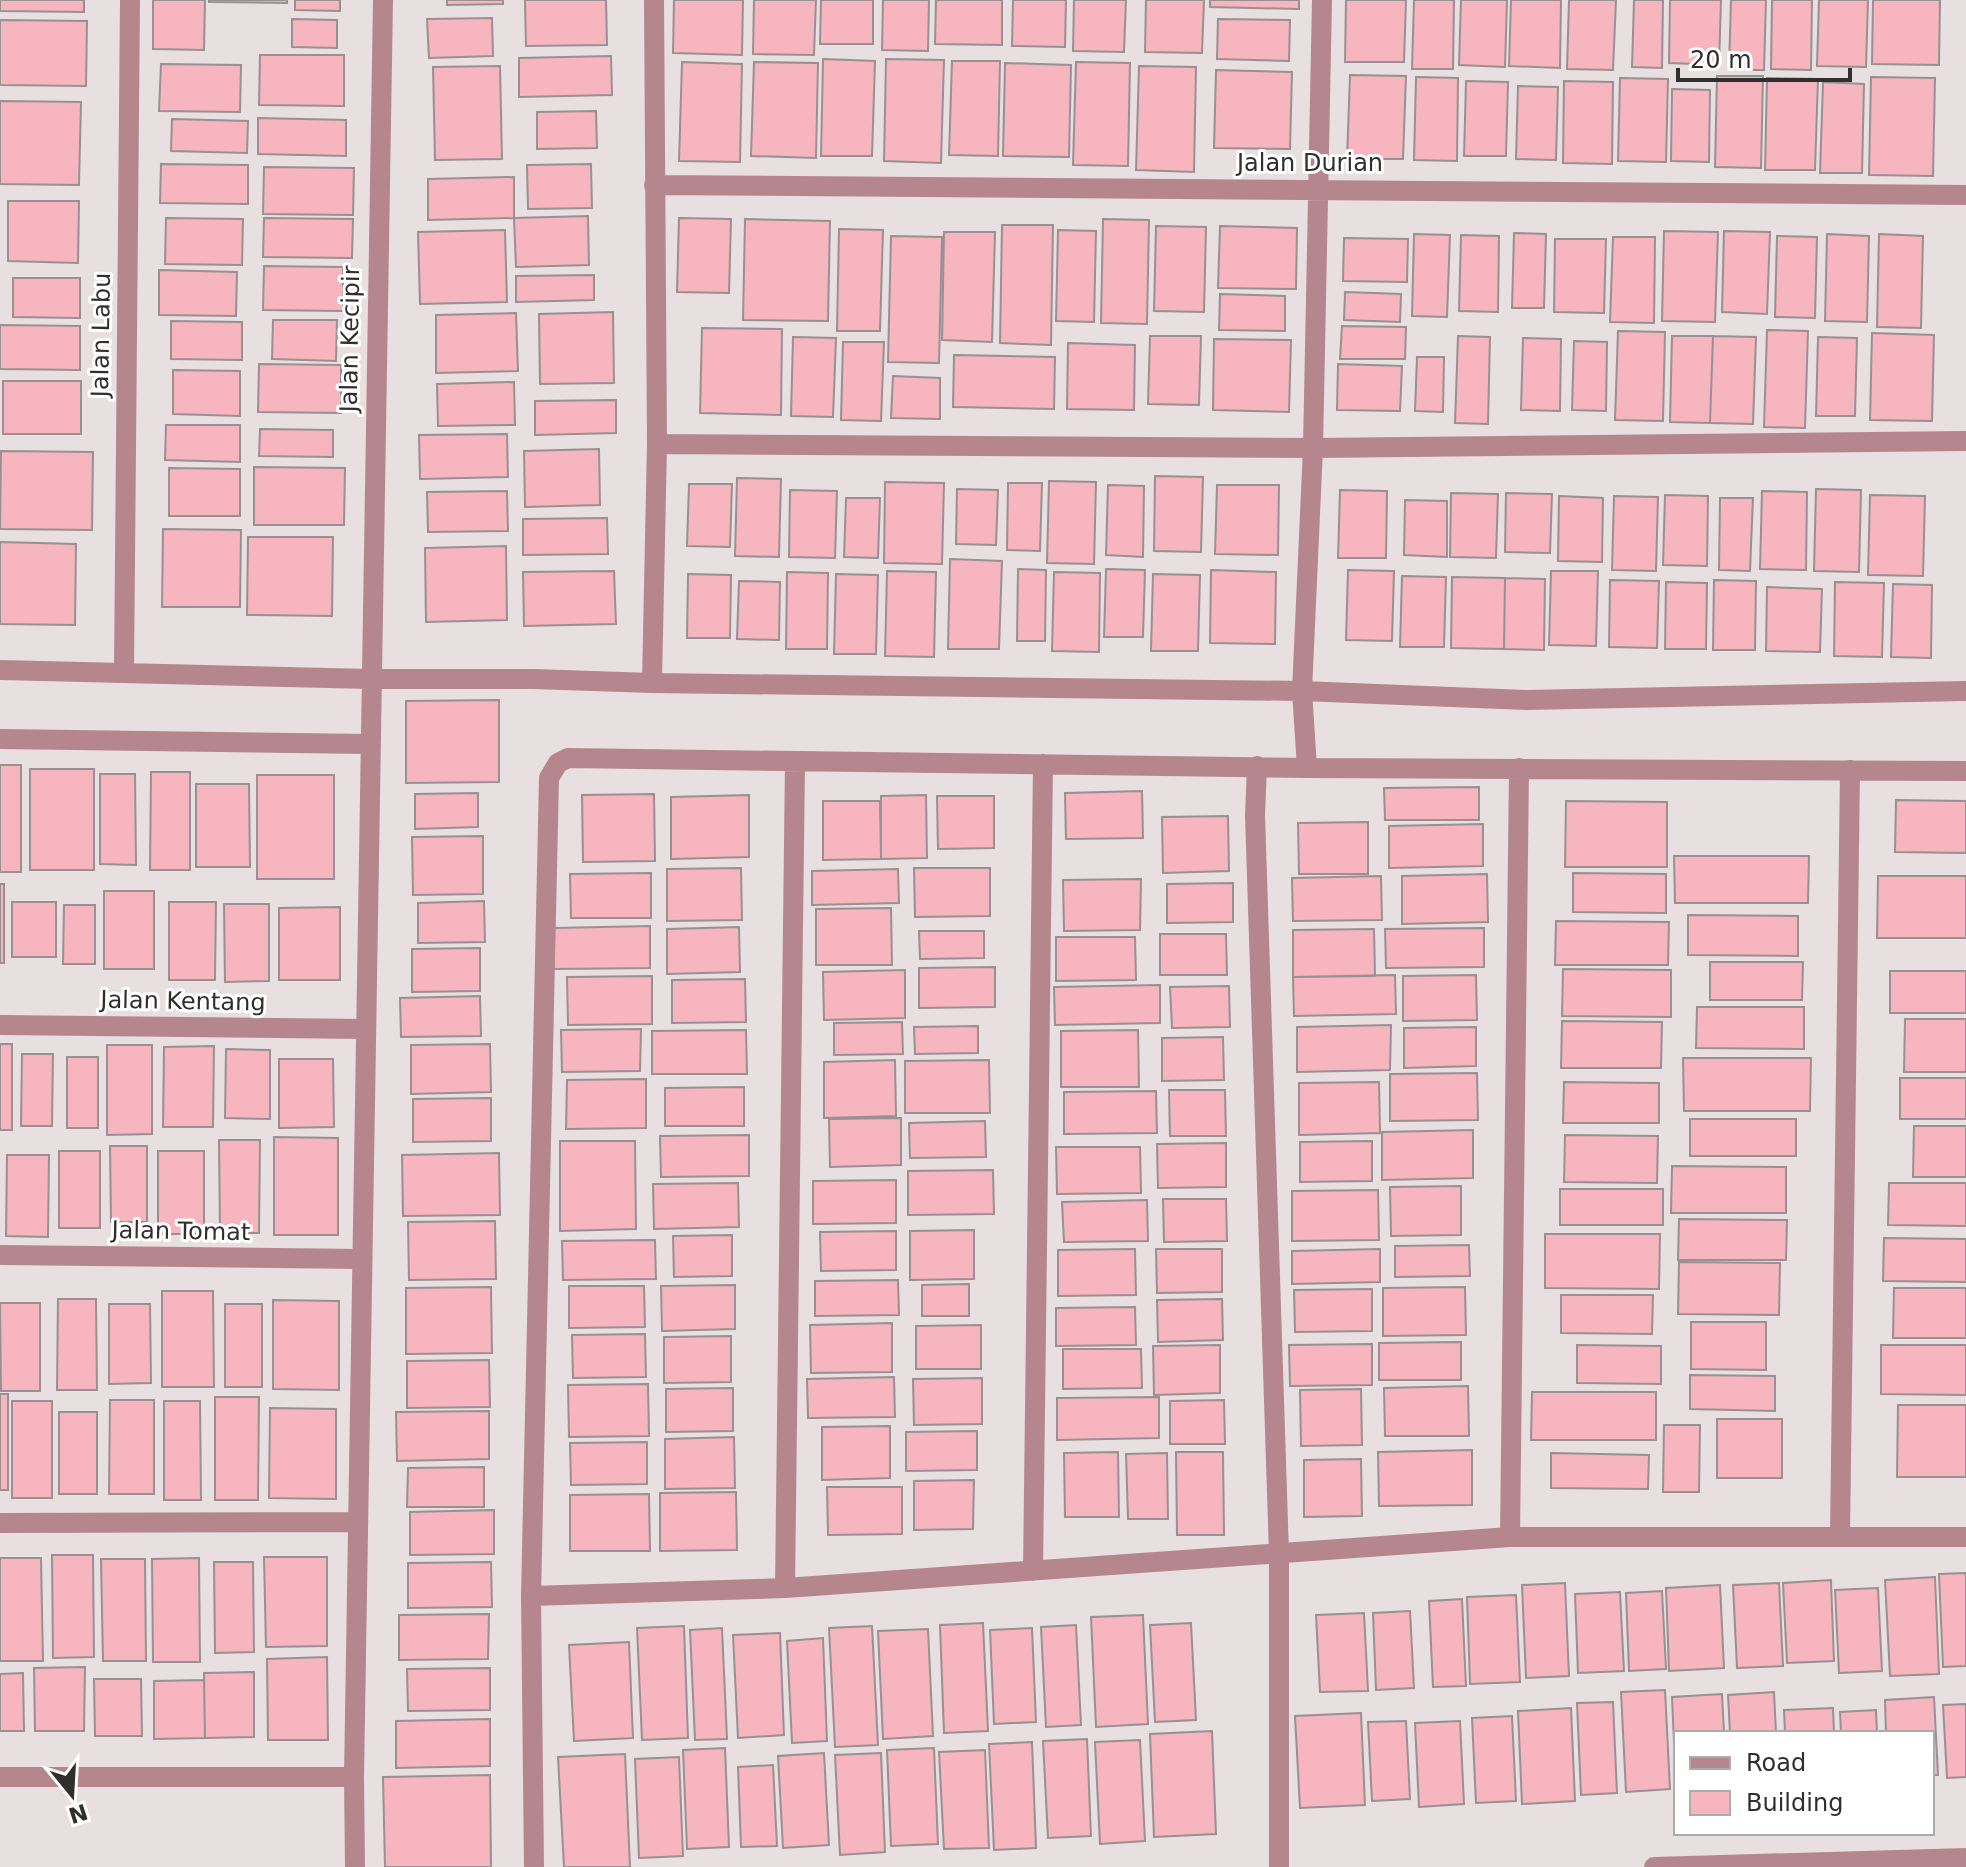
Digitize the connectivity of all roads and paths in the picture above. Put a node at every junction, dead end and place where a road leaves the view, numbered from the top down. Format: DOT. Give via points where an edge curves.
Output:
graph roads {
  1 [pos="130,0"];
  2 [pos="383,0"];
  3 [pos="654,0"];
  4 [pos="1322,0"];
  5 [pos="654,185"];
  6 [pos="1319,189"];
  7 [pos="1966,195"];
  8 [pos="1966,441"];
  9 [pos="657,444"];
  10 [pos="1313,448"];
  11 [pos="0,670"];
  12 [pos="124,671"];
  13 [pos="370,679"];
  14 [pos="652,683"];
  15 [pos="1302,691"];
  16 [pos="1966,691"];
  17 [pos="0,739"];
  18 [pos="369,744"];
  19 [pos="795,762"];
  20 [pos="1043,764"];
  21 [pos="1257,766"];
  22 [pos="1307,768"];
  23 [pos="1519,768"];
  24 [pos="1850,770"];
  25 [pos="1966,771"];
  26 [pos="0,1025"];
  27 [pos="365,1029"];
  28 [pos="0,1255"];
  29 [pos="361,1259"];
  30 [pos="357,1522"];
  31 [pos="0,1523"];
  32 [pos="1510,1537"];
  33 [pos="1840,1537"];
  34 [pos="1966,1537"];
  35 [pos="1279,1554"];
  36 [pos="1033,1571"];
  37 [pos="785,1588"];
  38 [pos="531,1596"];
  39 [pos="0,1777"];
  40 [pos="354,1777"];
  41 [pos="1966,1858"];
  42 [pos="355,1867"];
  43 [pos="534,1867"];
  44 [pos="1279,1867"];
  45 [pos="1654,1867"];
  1 -- 12 [label="street, Jalan Labu"];
  2 -- 13 [label="street, Jalan Kecipir"];
  3 -- 5 [label="street"];
  4 -- 6 [label="street"];
  5 -- 6 [label="street, Jalan Durian"];
  5 -- 9 [label="street"];
  6 -- 7 [label="street, Jalan Durian"];
  6 -- 10 [label="street"];
  8 -- 10 [label="street"];
  9 -- 10 [label="street"];
  9 -- 14 [label="street"];
  10 -- 15 [label="street"];
  11 -- 12 [label="street"];
  12 -- 13 [label="street"];
  13 -- 14 [label="street"];
  13 -- 18 [label="street, Jalan Kecipir"];
  14 -- 15 [label="street"];
  15 -- 16 [label="street" via="1527,700"];
  15 -- 22 [label="street"];
  17 -- 18 [label="street"];
  18 -- 27 [label="street, Jalan Kecipir"];
  19 -- 20 [label="street"];
  19 -- 37 [label="street"];
  19 -- 38 [label="street" via="568,758 549,778"];
  20 -- 21 [label="street"];
  20 -- 36 [label="street"];
  21 -- 22 [label="street"];
  21 -- 35 [label="street"];
  22 -- 23 [label="street"];
  23 -- 24 [label="street"];
  23 -- 32 [label="street"];
  24 -- 25 [label="street"];
  24 -- 33 [label="street"];
  26 -- 27 [label="street, Jalan Kentang"];
  27 -- 29 [label="street, Jalan Kecipir"];
  28 -- 29 [label="street, Jalan Tomat"];
  29 -- 30 [label="street, Jalan Kecipir"];
  30 -- 31 [label="street"];
  30 -- 40 [label="street, Jalan Kecipir"];
  32 -- 33 [label="street"];
  32 -- 35 [label="street"];
  33 -- 34 [label="street"];
  35 -- 36 [label="street"];
  35 -- 44 [label="street"];
  36 -- 37 [label="street"];
  37 -- 38 [label="street"];
  38 -- 43 [label="street"];
  39 -- 40 [label="street"];
  40 -- 42 [label="street, Jalan Kecipir"];
  41 -- 45 [label="street"];
}
